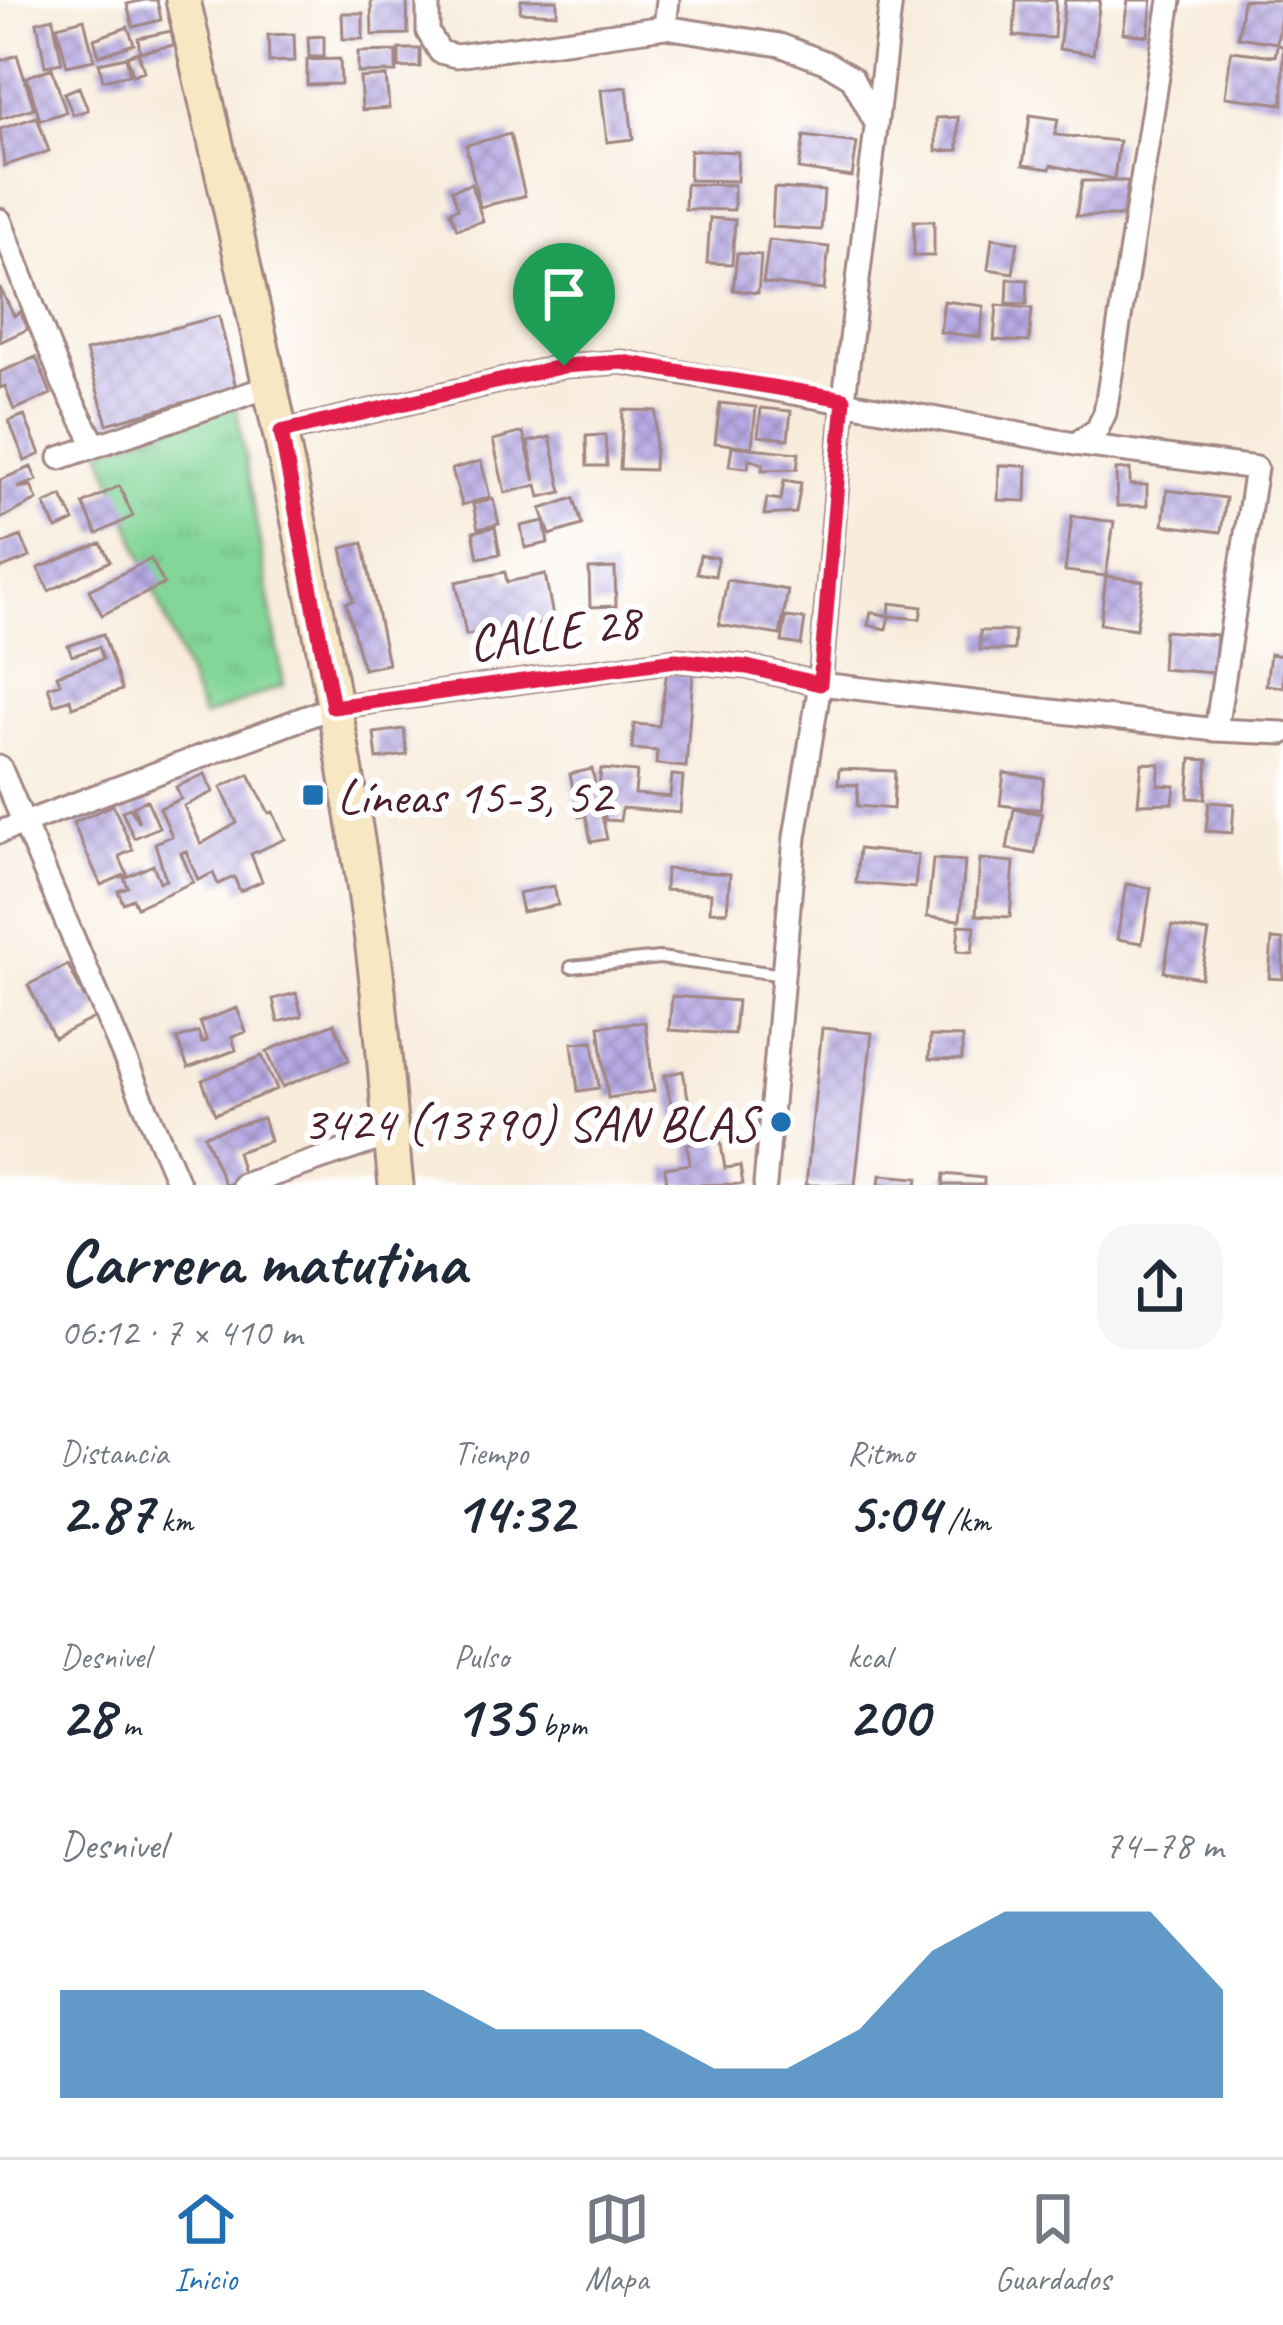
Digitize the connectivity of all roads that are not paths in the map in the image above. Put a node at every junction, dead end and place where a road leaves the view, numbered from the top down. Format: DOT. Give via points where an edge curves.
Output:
graph roads {
  1 [pos="183,0"];
  2 [pos="428,0"];
  3 [pos="668,0"];
  4 [pos="892,0"];
  5 [pos="1170,0"];
  6 [pos="665,27"];
  7 [pos="877,126"];
  8 [pos="0,220"];
  9 [pos="271,386"];
  10 [pos="844,399"];
  11 [pos="281,432"];
  12 [pos="94,443"];
  13 [pos="1075,444"];
  14 [pos="60,458"];
  15 [pos="820,684"];
  16 [pos="333,707"];
  17 [pos="1216,730"];
  18 [pos="1283,733"];
  19 [pos="0,767"];
  20 [pos="26,824"];
  21 [pos="0,832"];
  22 [pos="572,967"];
  23 [pos="784,974"];
  24 [pos="391,1135"];
  25 [pos="179,1185"];
  26 [pos="243,1185"];
  27 [pos="396,1185"];
  28 [pos="765,1185"];
  1 -- 9 [label="main road"];
  2 -- 6 [label="street" via="433,46 456,56"];
  3 -- 6 [label="street"];
  4 -- 7 [label="street"];
  5 -- 13 [label="street" via="1105,412 1097,430"];
  6 -- 7 [label="street" via="780,45 827,63 852,77"];
  7 -- 10 [label="street"];
  8 -- 12 [label="street"];
  9 -- 11 [label="main road"];
  9 -- 12 [label="street"];
  10 -- 11 [label="street" via="622,362 564,366"];
  10 -- 13 [label="street"];
  10 -- 15 [label="street"];
  11 -- 16 [label="main road"];
  12 -- 14 [label="street"];
  13 -- 17 [label="street" via="1256,468"];
  15 -- 16 [label="street, CALLE 28" via="676,660"];
  15 -- 17 [label="street, CALLE 28"];
  15 -- 23 [label="street"];
  16 -- 20 [label="street, CALLE 28"];
  16 -- 24 [label="main road" via="372,944"];
  17 -- 18 [label="street, CALLE 28"];
  19 -- 20 [label="street"];
  20 -- 21 [label="street, CALLE 28"];
  20 -- 25 [label="street"];
  22 -- 23 [label="lane" via="660,958"];
  23 -- 28 [label="street"];
  24 -- 26 [label="street"];
  24 -- 27 [label="main road"];
}
